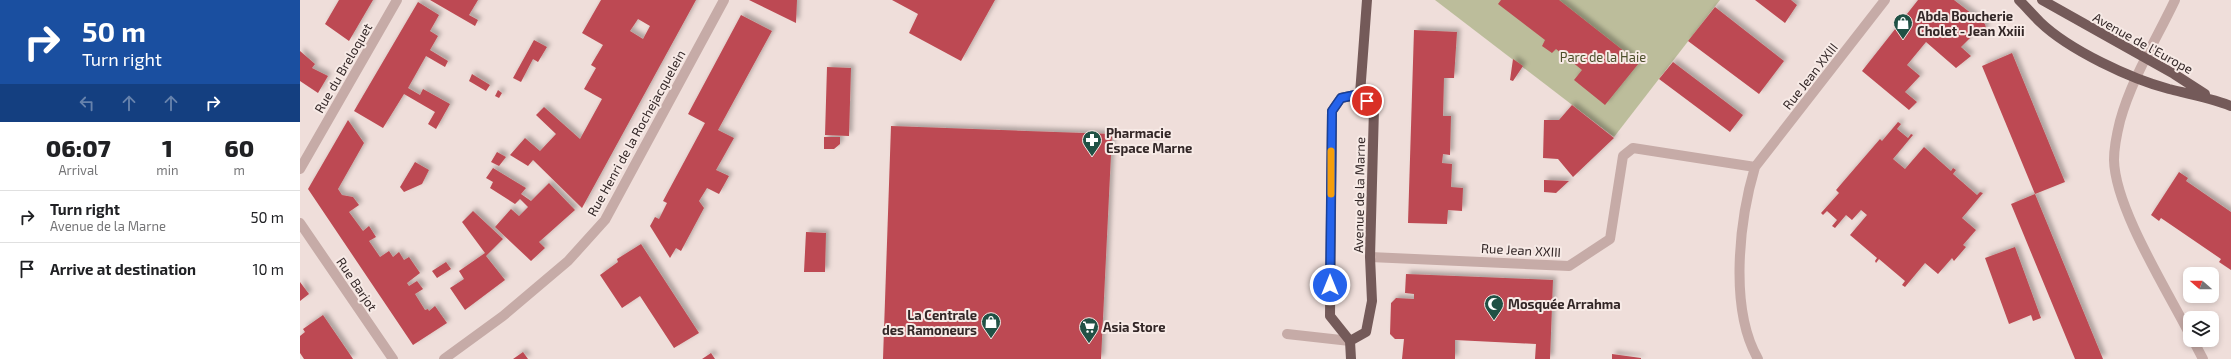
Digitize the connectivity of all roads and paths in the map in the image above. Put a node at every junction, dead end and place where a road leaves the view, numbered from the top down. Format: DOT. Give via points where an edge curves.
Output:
graph roads {
  1 [pos="397,0"];
  2 [pos="724,0"];
  3 [pos="1366,0"];
  4 [pos="1885,0"];
  5 [pos="2019,0"];
  6 [pos="2042,0"];
  7 [pos="2175,0"];
  8 [pos="2144,59"];
  9 [pos="2136,78"];
  10 [pos="1360,94"];
  11 [pos="2210,98"];
  12 [pos="2231,106"];
  13 [pos="1755,167"];
  14 [pos="300,169"];
  15 [pos="300,223"];
  16 [pos="1370,257"];
  17 [pos="2183,321"];
  18 [pos="1287,334"];
  19 [pos="1350,340"];
  20 [pos="2197,347"];
  21 [pos="393,359"];
  22 [pos="444,359"];
  23 [pos="1351,359"];
  24 [pos="1758,359"];
  25 [pos="2203,359"];
  1 -- 14 [label="street, Rue du Breloquet"];
  2 -- 22 [label="street, Rue Henri de la Rochejacquelein" via="605,220 568,261 503,316"];
  3 -- 10 [label="main road"];
  4 -- 13 [label="street, Rue Jean XXIII"];
  5 -- 9 [label="main road, Avenue de l’Europe" via="2041,23 2084,53"];
  6 -- 8 [label="main road, Avenue de l’Europe"];
  7 -- 8 [label="street"];
  8 -- 9 [label="street"];
  8 -- 11 [label="main road, Avenue de l’Europe" via="2174,74"];
  9 -- 11 [label="main road, Avenue de l’Europe" via="2169,89"];
  9 -- 17 [label="street" via="2119,122 2114,161 2120,194 2133,225"];
  10 -- 16 [label="main road, Avenue de la Marne" via="1374,108"];
  10 -- 19 [label="main road, Avenue de la Marne" via="1341,98 1332,111 1330,316"];
  11 -- 12 [label="main road, Avenue de l’Europe"];
  13 -- 16 [label="street, Rue Jean XXIII" via="1633,148 1623,156 1610,239 1569,266"];
  13 -- 24 [label="street, Rue Jean XXIII" via="1748,191 1739,257 1740,295 1751,347"];
  15 -- 21 [label="street, Rue Barjot"];
  16 -- 19 [label="main road, Avenue de la Marne" via="1372,301 1366,332"];
  18 -- 19 [label="street"];
  19 -- 23 [label="main road"];
  20 -- 25 [label="street"];
}
